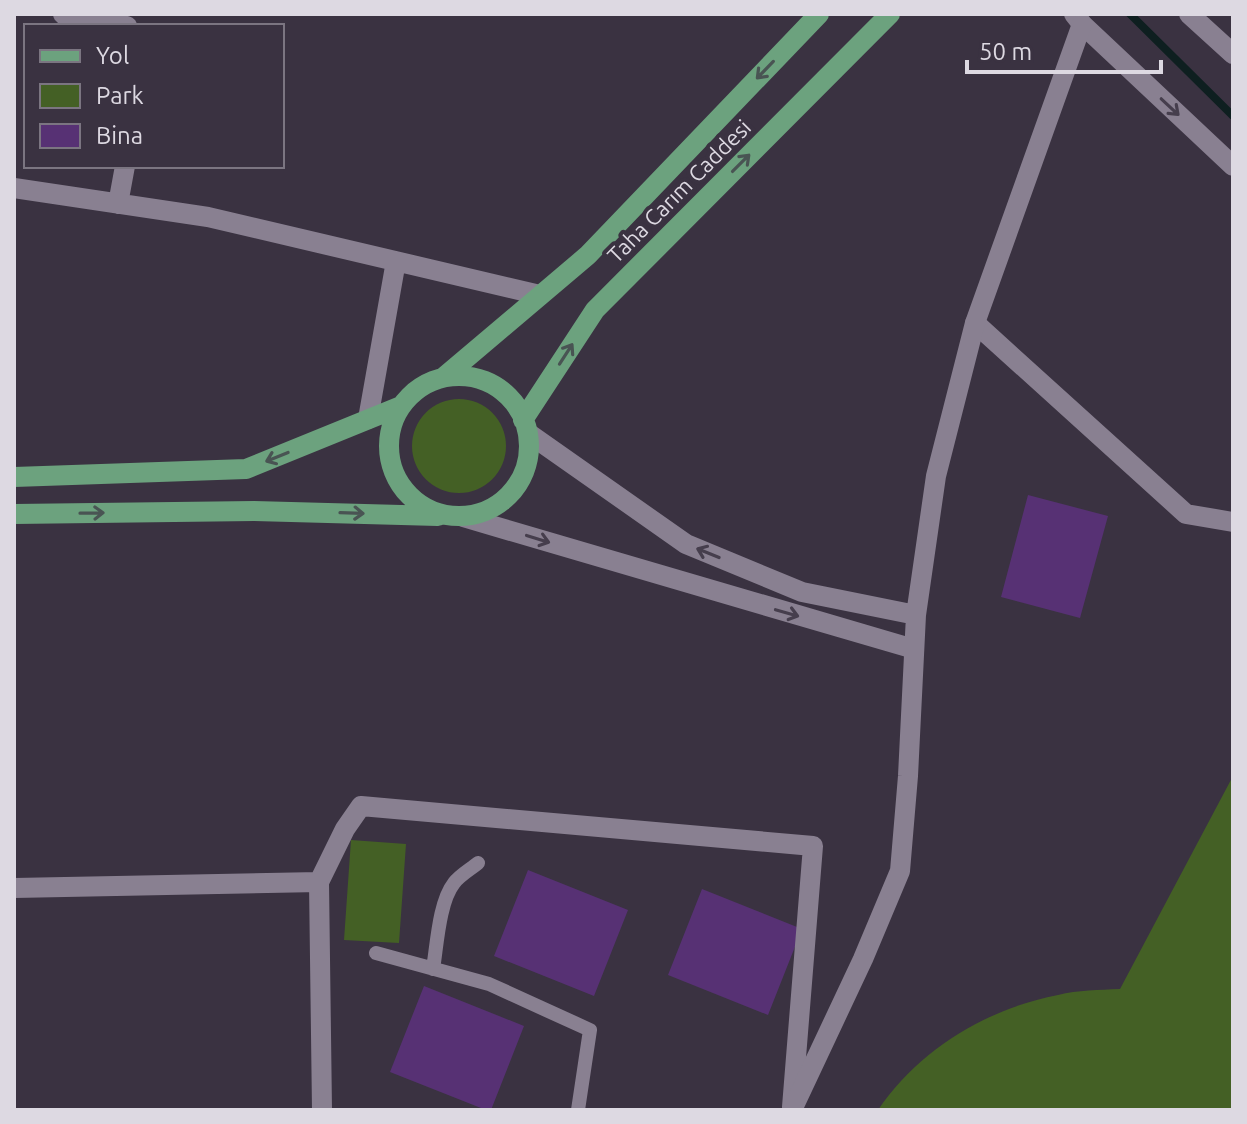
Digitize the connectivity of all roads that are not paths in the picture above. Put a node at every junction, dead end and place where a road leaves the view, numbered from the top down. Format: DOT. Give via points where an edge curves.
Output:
graph roads {
  1 [pos="63,14"];
  2 [pos="819,14"];
  3 [pos="890,14"];
  4 [pos="1189,14"];
  5 [pos="1078,19"];
  6 [pos="116,24"];
  7 [pos="1233,54"];
  8 [pos="1233,166"];
  9 [pos="125,168"];
  10 [pos="14,188"];
  11 [pos="118,204"];
  12 [pos="396,261"];
  13 [pos="540,295"];
  14 [pos="975,323"];
  15 [pos="444,377"];
  16 [pos="401,406"];
  17 [pos="368,419"];
  18 [pos="526,426"];
  19 [pos="14,477"];
  20 [pos="14,514"];
  21 [pos="455,516"];
  22 [pos="1233,522"];
  23 [pos="916,615"];
  24 [pos="914,649"];
  25 [pos="478,863"];
  26 [pos="319,882"];
  27 [pos="14,888"];
  28 [pos="376,953"];
  29 [pos="433,969"];
  30 [pos="792,1109"];
  31 [pos="322,1110"];
  32 [pos="578,1110"];
  1 -- 6 [label="street"];
  2 -- 13 [label="main road, Taha Carım Caddesi, one-way" via="588,255"];
  18 -- 3 [label="main road, Taha Carım Caddesi, one-way" via="595,310"];
  4 -- 7 [label="street"];
  5 -- 8 [label="street, one-way"];
  5 -- 14 [label="street"];
  9 -- 11 [label="street"];
  10 -- 11 [label="street"];
  11 -- 12 [label="street" via="208,217"];
  12 -- 13 [label="street"];
  12 -- 17 [label="street"];
  13 -- 15 [label="main road, Taha Carım Caddesi"];
  14 -- 22 [label="street" via="1186,514"];
  14 -- 23 [label="street" via="936,476"];
  15 -- 16 [label="main road" via="412,393"];
  15 -- 18 [label="main road" via="486,381 504,392"];
  16 -- 17 [label="main road"];
  16 -- 21 [label="main road" via="388,444 398,482 427,509"];
  17 -- 19 [label="main road, one-way" via="246,469"];
  18 -- 21 [label="main road" via="527,462 511,494 481,513"];
  23 -- 18 [label="street, one-way" via="802,592 686,544"];
  20 -- 21 [label="main road, one-way" via="254,511"];
  21 -- 24 [label="street, one-way"];
  23 -- 24 [label="street"];
  24 -- 30 [label="street" via="900,871"];
  25 -- 29 [label="lane" via="450,891"];
  26 -- 27 [label="street"];
  26 -- 30 [label="street" via="361,806 813,846"];
  26 -- 31 [label="street"];
  28 -- 29 [label="lane"];
  29 -- 32 [label="lane" via="489,984 590,1030"];
}
